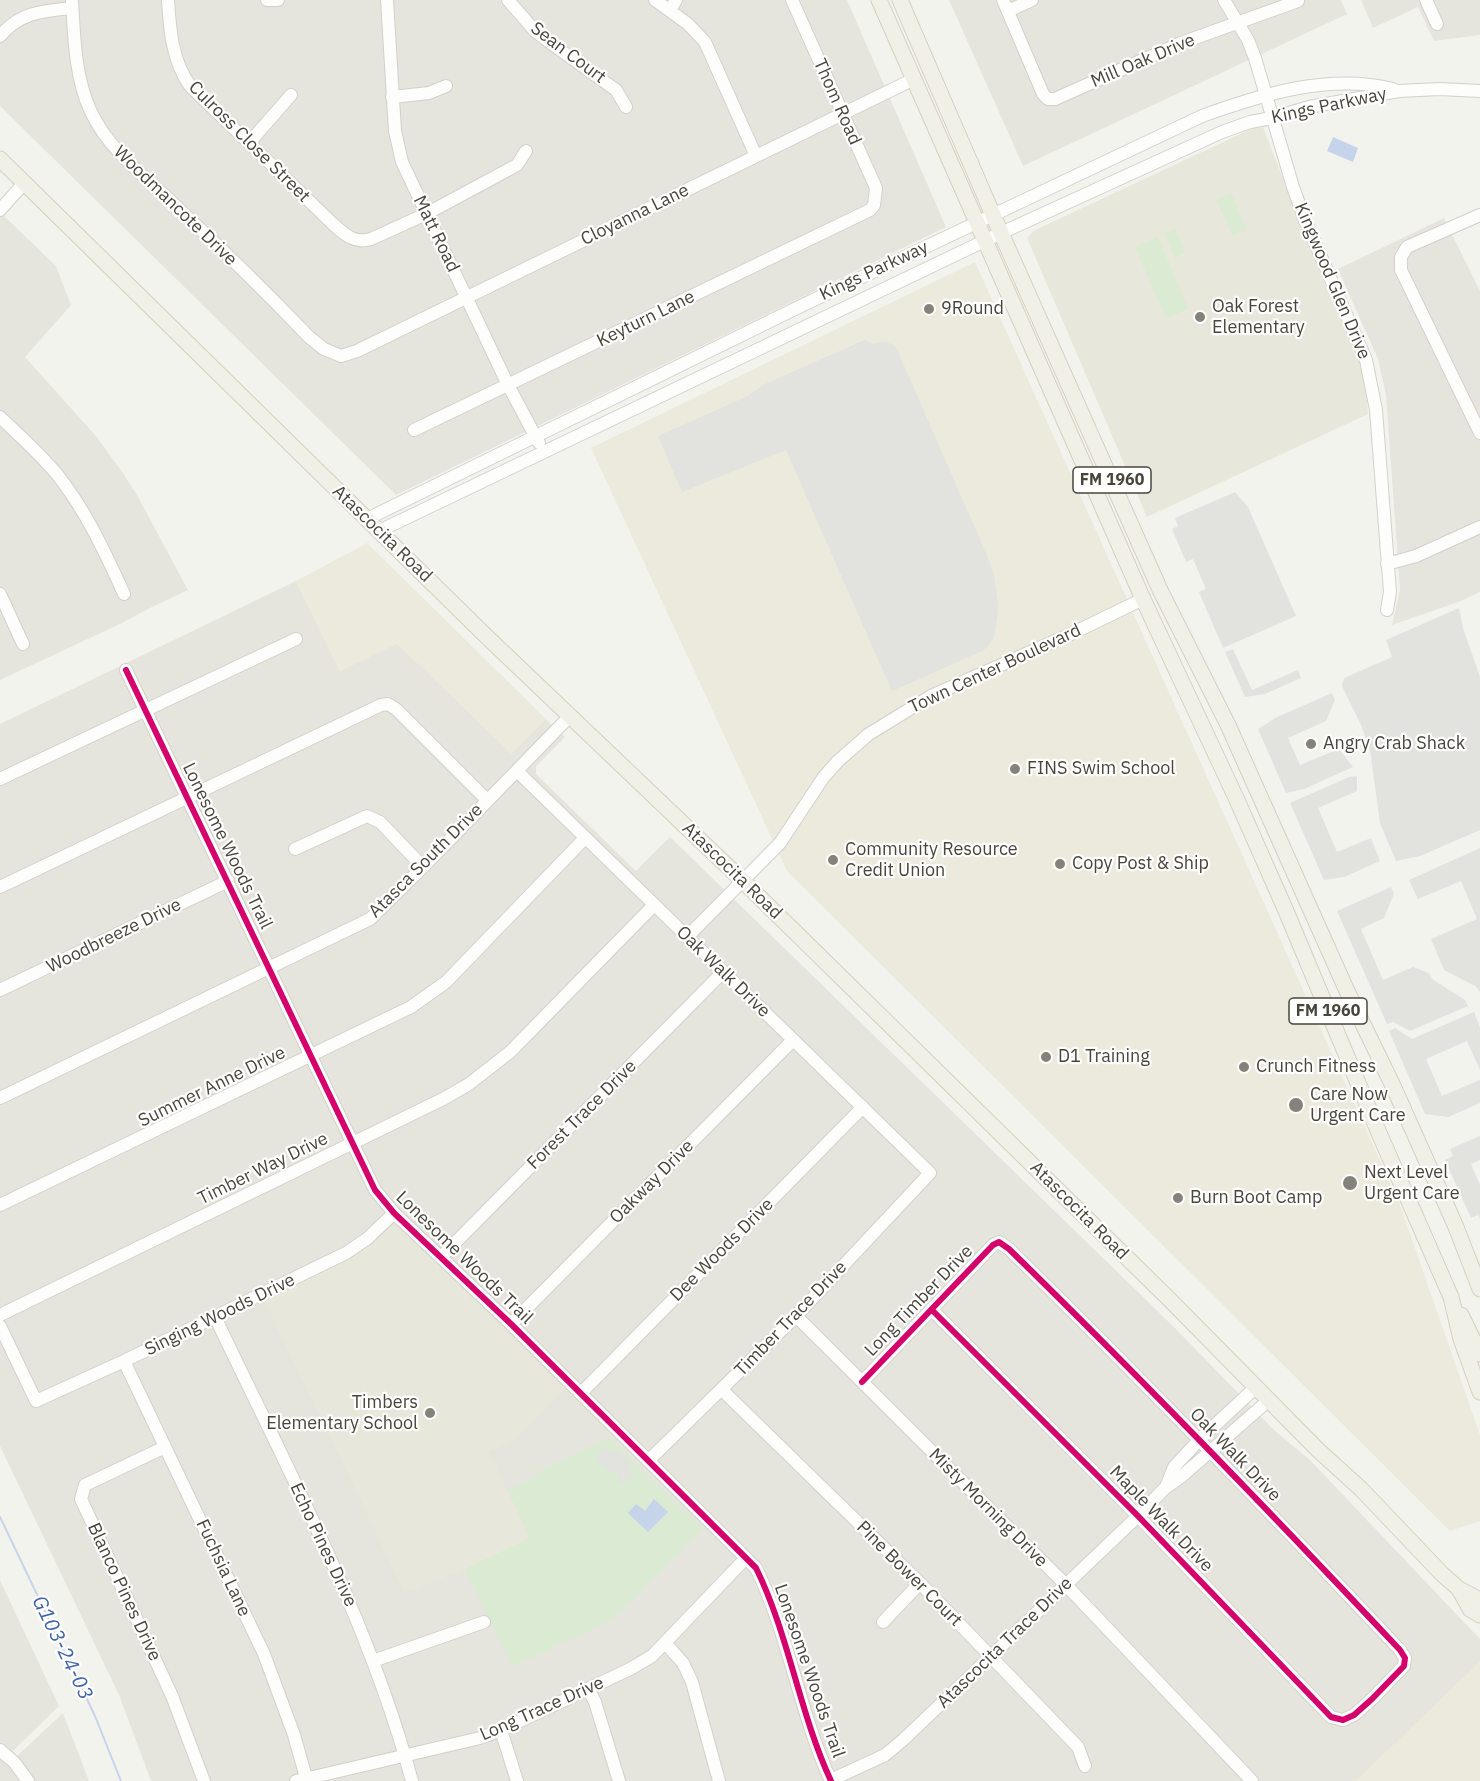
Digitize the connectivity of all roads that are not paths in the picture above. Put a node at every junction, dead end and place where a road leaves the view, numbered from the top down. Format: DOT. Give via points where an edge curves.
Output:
graph roads {
  1 [pos="168,0"];
  2 [pos="267,0"];
  3 [pos="278,0"];
  4 [pos="387,0"];
  5 [pos="508,0"];
  6 [pos="655,0"];
  7 [pos="792,0"];
  8 [pos="879,0"];
  9 [pos="900,0"];
  10 [pos="1032,0"];
  11 [pos="1224,0"];
  12 [pos="1298,0"];
  13 [pos="1426,0"];
  14 [pos="72,4"];
  15 [pos="673,5"];
  16 [pos="1006,6"];
  17 [pos="1239,23"];
  18 [pos="1437,24"];
  19 [pos="0,36"];
  20 [pos="914,79"];
  21 [pos="446,86"];
  22 [pos="1399,91"];
  23 [pos="1480,91"];
  24 [pos="291,94"];
  25 [pos="1266,95"];
  26 [pos="393,98"];
  27 [pos="626,107"];
  28 [pos="843,114"];
  29 [pos="1272,118"];
  30 [pos="249,143"];
  31 [pos="525,151"];
  32 [pos="756,156"];
  33 [pos="0,159"];
  34 [pos="1107,160"];
  35 [pos="1116,181"];
  36 [pos="25,182"];
  37 [pos="874,205"];
  38 [pos="0,210"];
  39 [pos="426,214"];
  40 [pos="993,214"];
  41 [pos="1480,216"];
  42 [pos="977,222"];
  43 [pos="1001,232"];
  44 [pos="985,240"];
  45 [pos="466,297"];
  46 [pos="357,351"];
  47 [pos="508,385"];
  48 [pos="0,417"];
  49 [pos="414,430"];
  50 [pos="1480,433"];
  51 [pos="535,437"];
  52 [pos="544,451"];
  53 [pos="367,519"];
  54 [pos="1480,526"];
  55 [pos="379,531"];
  56 [pos="1387,564"];
  57 [pos="0,594"];
  58 [pos="124,594"];
  59 [pos="1143,599"];
  60 [pos="1387,610"];
  61 [pos="296,639"];
  62 [pos="23,644"];
  63 [pos="126,670"];
  64 [pos="145,710"];
  65 [pos="569,717"];
  66 [pos="517,771"];
  67 [pos="0,779"];
  68 [pos="187,798"];
  69 [pos="487,800"];
  70 [pos="585,838"];
  71 [pos="295,849"];
  72 [pos="423,867"];
  73 [pos="228,881"];
  74 [pos="743,881"];
  75 [pos="0,887"];
  76 [pos="654,905"];
  77 [pos="687,937"];
  78 [pos="269,968"];
  79 [pos="723,972"];
  80 [pos="0,990"];
  81 [pos="793,1040"];
  82 [pos="311,1056"];
  83 [pos="0,1098"];
  84 [pos="863,1107"];
  85 [pos="352,1142"];
  86 [pos="930,1173"];
  87 [pos="0,1205"];
  88 [pos="394,1213"];
  89 [pos="999,1242"];
  90 [pos="441,1257"];
  91 [pos="1480,1289"];
  92 [pos="1451,1297"];
  93 [pos="932,1310"];
  94 [pos="0,1315"];
  95 [pos="796,1316"];
  96 [pos="215,1317"];
  97 [pos="511,1324"];
  98 [pos="0,1326"];
  99 [pos="1480,1354"];
  100 [pos="124,1361"];
  101 [pos="862,1382"];
  102 [pos="1256,1387"];
  103 [pos="722,1390"];
  104 [pos="1480,1392"];
  105 [pos="581,1393"];
  106 [pos="1269,1400"];
  107 [pos="1200,1439"];
  108 [pos="165,1447"];
  109 [pos="1210,1451"];
  110 [pos="648,1461"];
  111 [pos="1165,1488"];
  112 [pos="1138,1516"];
  113 [pos="746,1558"];
  114 [pos="920,1583"];
  115 [pos="1066,1585"];
  116 [pos="1459,1589"];
  117 [pos="1480,1600"];
  118 [pos="1480,1615"];
  119 [pos="484,1622"];
  120 [pos="883,1622"];
  121 [pos="665,1642"];
  122 [pos="990,1656"];
  123 [pos="373,1661"];
  124 [pos="589,1690"];
  125 [pos="1372,1699"];
  126 [pos="501,1730"];
  127 [pos="0,1749"];
  128 [pos="405,1756"];
  129 [pos="1085,1766"];
  130 [pos="303,1780"];
  131 [pos="831,1780"];
  132 [pos="28,1781"];
  133 [pos="204,1781"];
  134 [pos="412,1781"];
  135 [pos="518,1781"];
  136 [pos="619,1781"];
  137 [pos="719,1781"];
  138 [pos="1252,1781"];
  1 -- 30 [label="street, Culross Close Street" via="178,67 198,95"];
  2 -- 3 [label="street"];
  4 -- 26 [label="street, Matt Road"];
  5 -- 27 [label="street, Sean Court" via="535,31 616,90"];
  6 -- 15 [label="street"];
  7 -- 28 [label="street, Thom Road"];
  8 -- 20 [label="main road, FM 1960 / FM 1960"];
  9 -- 40 [label="main road, FM 1960 / FM 1960"];
  10 -- 16 [label="street"];
  11 -- 17 [label="street, Kingwood Glen Drive"];
  12 -- 17 [label="street, Mill Oak Drive"];
  13 -- 18 [label="street"];
  14 -- 19 [label="street" via="19,19"];
  14 -- 46 [label="street, Woodmancote Drive" via="81,87 96,122 113,146 309,337 341,356"];
  15 -- 32 [label="street" via="705,42"];
  16 -- 17 [label="street, Mill Oak Drive" via="1048,99 1064,97 1152,56"];
  17 -- 25 [label="street, Kingwood Glen Drive" via="1256,58"];
  20 -- 28 [label="street, Cloyanna Lane"];
  20 -- 42 [label="main road, FM 1960 / FM 1960"];
  21 -- 26 [label="street" via="429,93"];
  22 -- 23 [label="street, Kings Parkway"];
  22 -- 25 [label="street, Kings Parkway" via="1378,85 1332,82"];
  22 -- 29 [label="street, Kings Parkway" via="1309,107"];
  24 -- 30 [label="street"];
  25 -- 29 [label="street, Kingwood Glen Drive"];
  25 -- 34 [label="street, Kings Parkway" via="1202,116"];
  26 -- 39 [label="street, Matt Road" via="398,147"];
  28 -- 32 [label="street, Cloyanna Lane"];
  28 -- 37 [label="street, Thom Road" via="876,188"];
  29 -- 35 [label="street, Kings Parkway" via="1222,132"];
  29 -- 56 [label="street, Kingwood Glen Drive" via="1305,220 1366,360 1376,411"];
  30 -- 39 [label="street, Culross Close Street" via="354,240 365,241"];
  31 -- 39 [label="street, Culross Close Street" via="517,165"];
  32 -- 45 [label="street, Cloyanna Lane"];
  33 -- 36 [label="main road, Atascocita Road"];
  34 -- 35 [label="street"];
  34 -- 40 [label="street, Kings Parkway"];
  35 -- 43 [label="street, Kings Parkway"];
  36 -- 38 [label="street"];
  36 -- 53 [label="main road, Atascocita Road"];
  37 -- 47 [label="street, Keyturn Lane" via="860,216"];
  39 -- 45 [label="street, Matt Road"];
  40 -- 42 [label="street, Kings Parkway"];
  40 -- 43 [label="main road, FM 1960 / FM 1960"];
  41 -- 50 [label="street" via="1407,247 1401,257 1401,270"];
  42 -- 44 [label="main road, FM 1960 / FM 1960"];
  42 -- 51 [label="street, Kings Parkway"];
  43 -- 44 [label="street, Kings Parkway"];
  43 -- 91 [label="main road, FM 1960 / FM 1960" via="1161,592 1228,725 1394,1088"];
  44 -- 52 [label="street, Kings Parkway"];
  44 -- 59 [label="main road, FM 1960 / FM 1960"];
  45 -- 46 [label="street, Cloyanna Lane"];
  45 -- 47 [label="street, Matt Road"];
  47 -- 49 [label="street, Keyturn Lane"];
  47 -- 51 [label="street, Matt Road"];
  48 -- 58 [label="street" via="63,483 94,532"];
  51 -- 52 [label="street, Matt Road"];
  51 -- 53 [label="street, Kings Parkway"];
  52 -- 55 [label="street, Kings Parkway"];
  53 -- 55 [label="main road, Atascocita Road"];
  54 -- 56 [label="street" via="1416,556"];
  55 -- 65 [label="main road, Atascocita Road"];
  56 -- 60 [label="street, Kingwood Glen Drive"];
  57 -- 62 [label="street"];
  59 -- 74 [label="street, Town Center Boulevard" via="931,696 869,734 823,778 780,843"];
  59 -- 92 [label="main road, FM 1960 / FM 1960" via="1242,810"];
  61 -- 64 [label="street"];
  63 -- 64 [label="street, Lonesome Woods Trail"];
  64 -- 67 [label="street"];
  64 -- 68 [label="street, Lonesome Woods Trail"];
  65 -- 66 [label="street, Atasca South Drive"];
  65 -- 74 [label="main road, Atascocita Road"];
  66 -- 69 [label="street, Atasca South Drive"];
  66 -- 70 [label="street, Oak Walk Drive"];
  68 -- 69 [label="street" via="388,704"];
  68 -- 73 [label="street, Lonesome Woods Trail"];
  68 -- 75 [label="street"];
  69 -- 72 [label="street, Atasca South Drive"];
  70 -- 76 [label="street, Oak Walk Drive"];
  70 -- 82 [label="street, Summer Anne Drive" via="434,992"];
  71 -- 72 [label="street" via="367,816 380,822"];
  72 -- 78 [label="street, Atasca South Drive" via="370,919"];
  73 -- 78 [label="street, Lonesome Woods Trail"];
  73 -- 80 [label="street, Woodbreeze Drive"];
  74 -- 77 [label="street, Town Center Boulevard"];
  74 -- 102 [label="main road, Atascocita Road"];
  76 -- 77 [label="street, Oak Walk Drive"];
  76 -- 85 [label="street, Timber Way Drive" via="496,1064 445,1098"];
  77 -- 79 [label="street, Oak Walk Drive"];
  78 -- 82 [label="street, Lonesome Woods Trail"];
  78 -- 83 [label="street, Atasca South Drive"];
  79 -- 81 [label="street, Oak Walk Drive"];
  79 -- 90 [label="street, Forest Trace Drive"];
  81 -- 84 [label="street, Oak Walk Drive"];
  81 -- 97 [label="street, Oakway Drive"];
  82 -- 85 [label="street, Lonesome Woods Trail"];
  82 -- 87 [label="street, Summer Anne Drive"];
  84 -- 86 [label="street, Oak Walk Drive"];
  84 -- 105 [label="street, Dee Woods Drive"];
  85 -- 88 [label="street, Lonesome Woods Trail" via="375,1190"];
  85 -- 94 [label="street, Timber Way Drive"];
  86 -- 95 [label="street, Timber Trace Drive"];
  88 -- 90 [label="street, Lonesome Woods Trail"];
  88 -- 96 [label="street, Singing Woods Drive" via="346,1253"];
  89 -- 93 [label="street, Long Timber Drive"];
  89 -- 107 [label="street, Oak Walk Drive"];
  90 -- 97 [label="street, Lonesome Woods Trail"];
  92 -- 99 [label="main road"];
  92 -- 104 [label="main road, FM 1960 / FM 1960"];
  93 -- 101 [label="street, Long Timber Drive"];
  93 -- 112 [label="street, Maple Walk Drive"];
  95 -- 101 [label="street, Misty Morning Drive"];
  95 -- 103 [label="street, Timber Trace Drive"];
  96 -- 100 [label="street, Singing Woods Drive"];
  96 -- 123 [label="street, Echo Pines Drive" via="333,1565"];
  97 -- 105 [label="street, Lonesome Woods Trail"];
  98 -- 100 [label="street, Singing Woods Drive" via="36,1401"];
  100 -- 108 [label="street, Fuchsia Lane"];
  101 -- 115 [label="street, Misty Morning Drive"];
  102 -- 106 [label="main road, Atascocita Road"];
  102 -- 107 [label="street, Atascocita Trace Drive"];
  103 -- 110 [label="street, Timber Trace Drive"];
  103 -- 114 [label="street, Pine Bower Court"];
  105 -- 110 [label="street, Lonesome Woods Trail"];
  106 -- 109 [label="street, Atascocita Trace Drive"];
  106 -- 116 [label="main road, Atascocita Road"];
  107 -- 109 [label="street, Oak Walk Drive"];
  107 -- 111 [label="street, Atascocita Trace Drive" via="1174,1467"];
  108 -- 130 [label="street, Fuchsia Lane" via="264,1654 294,1735"];
  108 -- 133 [label="street, Blanco Pines Drive" via="85,1485 81,1499 172,1696"];
  109 -- 111 [label="street, Atascocita Trace Drive"];
  109 -- 125 [label="street, Oak Walk Drive" via="1400,1650 1404,1666"];
  110 -- 113 [label="street, Lonesome Woods Trail"];
  111 -- 112 [label="street, Atascocita Trace Drive"];
  112 -- 115 [label="street, Atascocita Trace Drive"];
  112 -- 125 [label="street, Maple Walk Drive" via="1331,1717 1343,1720"];
  113 -- 121 [label="street, Long Trace Drive"];
  113 -- 131 [label="street, Lonesome Woods Trail" via="756,1568 768,1593 813,1738"];
  114 -- 120 [label="street"];
  114 -- 122 [label="street, Pine Bower Court"];
  115 -- 122 [label="street, Atascocita Trace Drive"];
  115 -- 138 [label="street, Misty Morning Drive"];
  116 -- 117 [label="main road, Atascocita Road"];
  116 -- 118 [label="main road, Atascocita Road" via="1470,1609"];
  119 -- 123 [label="street"];
  121 -- 124 [label="street, Long Trace Drive" via="630,1670"];
  121 -- 137 [label="street" via="684,1663 692,1682"];
  122 -- 129 [label="street, Pine Bower Court" via="1078,1747"];
  122 -- 131 [label="street, Atascocita Trace Drive" via="885,1755"];
  123 -- 128 [label="street, Echo Pines Drive"];
  124 -- 126 [label="street, Long Trace Drive"];
  124 -- 136 [label="street"];
  126 -- 128 [label="street, Long Trace Drive"];
  126 -- 135 [label="street"];
  127 -- 132 [label="street"];
  128 -- 130 [label="street, Long Trace Drive"];
  128 -- 134 [label="street, Echo Pines Drive"];
}
